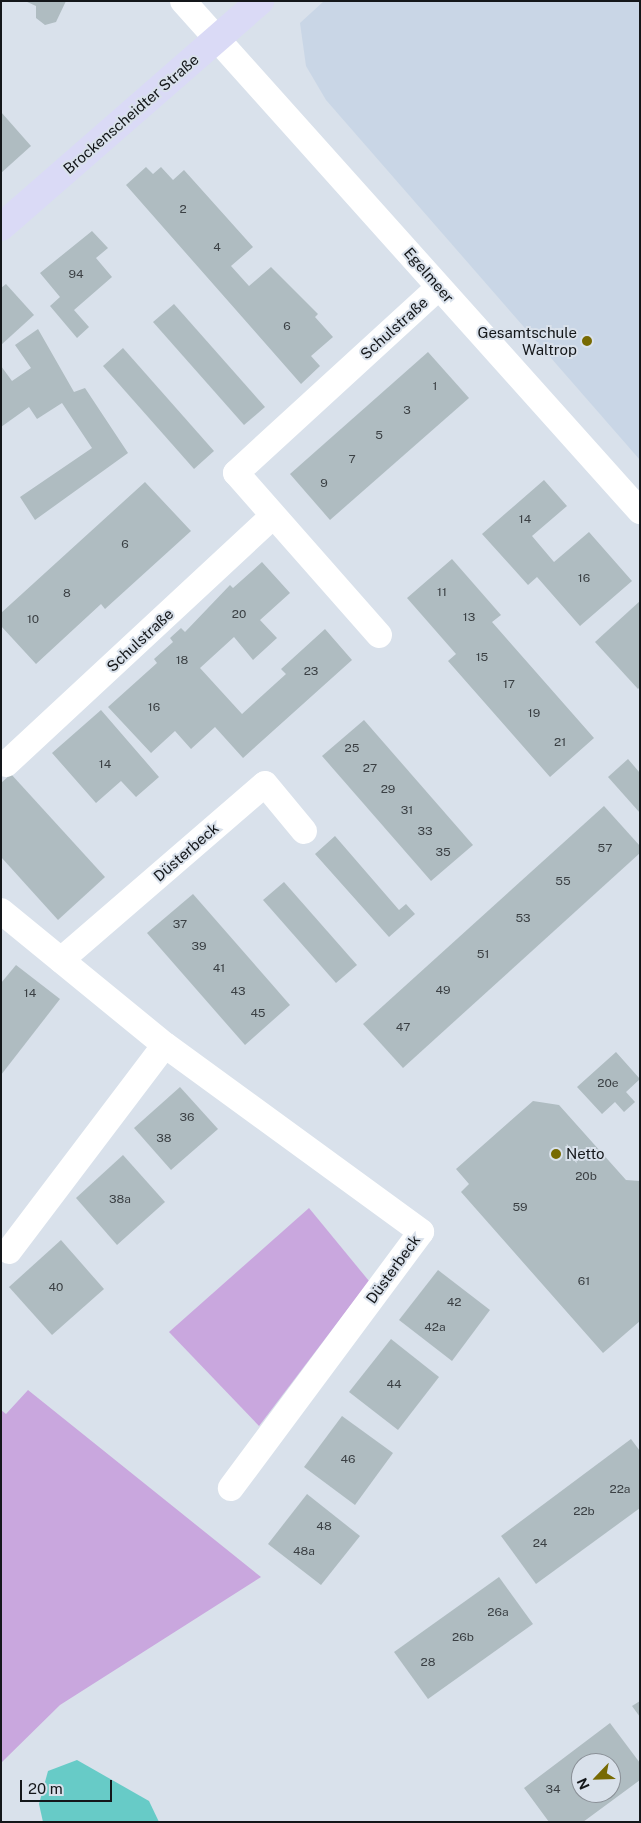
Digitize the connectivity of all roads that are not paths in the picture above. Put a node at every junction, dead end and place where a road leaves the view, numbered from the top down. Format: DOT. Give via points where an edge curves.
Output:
graph roads {
  1 [pos="183,1"];
  2 [pos="260,1"];
  3 [pos="219,38"];
  4 [pos="1,227"];
  5 [pos="439,287"];
  6 [pos="640,511"];
  7 [pos="274,516"];
  8 [pos="379,635"];
  9 [pos="6,764"];
  10 [pos="304,831"];
  11 [pos="4,920"];
  12 [pos="60,960"];
  13 [pos="165,1045"];
  14 [pos="9,1251"];
  15 [pos="231,1488"];
  1 -- 3 [label="street, Egelmeer"];
  2 -- 3 [label="street, Brockenscheidter Straße"];
  3 -- 4 [label="street, Brockenscheidter Straße"];
  3 -- 5 [label="street, Egelmeer"];
  5 -- 6 [label="street, Egelmeer"];
  5 -- 7 [label="street, Schulstraße" via="236,473"];
  7 -- 8 [label="street, Schulstraße"];
  7 -- 9 [label="street, Schulstraße"];
  10 -- 12 [label="street, Düsterbeck" via="264,784"];
  11 -- 12 [label="street, Düsterbeck"];
  12 -- 13 [label="street, Düsterbeck"];
  13 -- 14 [label="street"];
  13 -- 15 [label="street, Düsterbeck" via="421,1232"];
}
